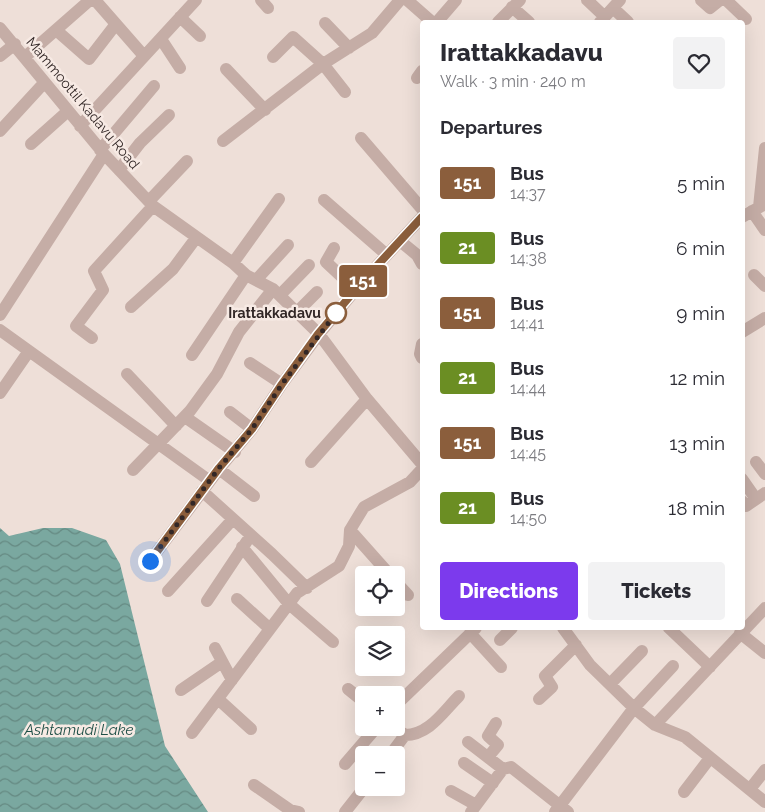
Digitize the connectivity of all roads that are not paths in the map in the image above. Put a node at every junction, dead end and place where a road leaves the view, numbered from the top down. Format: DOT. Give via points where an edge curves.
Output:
graph roads {
  1 [pos="90,0"];
  2 [pos="95,0"];
  3 [pos="196,0"];
  4 [pos="400,0"];
  5 [pos="407,0"];
  6 [pos="456,0"];
  7 [pos="587,0"];
  8 [pos="701,0"];
  9 [pos="720,0"];
  10 [pos="726,0"];
  11 [pos="516,4"];
  12 [pos="610,12"];
  13 [pos="180,17"];
  14 [pos="746,19"];
  15 [pos="430,20"];
  16 [pos="439,20"];
  17 [pos="500,20"];
  18 [pos="528,20"];
  19 [pos="624,20"];
  20 [pos="325,23"];
  21 [pos="116,24"];
  22 [pos="0,28"];
  23 [pos="56,30"];
  24 [pos="200,36"];
  25 [pos="161,39"];
  26 [pos="15,44"];
  27 [pos="349,48"];
  28 [pos="0,56"];
  29 [pos="144,56"];
  30 [pos="273,57"];
  31 [pos="25,58"];
  32 [pos="323,64"];
  33 [pos="180,68"];
  34 [pos="226,69"];
  35 [pos="44,83"];
  36 [pos="154,86"];
  37 [pos="102,92"];
  38 [pos="345,92"];
  39 [pos="265,110"];
  40 [pos="169,115"];
  41 [pos="74,119"];
  42 [pos="0,131"];
  43 [pos="361,138"];
  44 [pos="223,141"];
  45 [pos="31,144"];
  46 [pos="765,148"];
  47 [pos="102,152"];
  48 [pos="187,162"];
  49 [pos="119,170"];
  50 [pos="279,199"];
  51 [pos="324,200"];
  52 [pos="151,204"];
  53 [pos="420,207"];
  54 [pos="751,212"];
  55 [pos="420,219"];
  56 [pos="765,230"];
  57 [pos="196,238"];
  58 [pos="400,241"];
  59 [pos="288,244"];
  60 [pos="334,248"];
  61 [pos="387,255"];
  62 [pos="420,261"];
  63 [pos="233,263"];
  64 [pos="309,265"];
  65 [pos="754,275"];
  66 [pos="251,277"];
  67 [pos="765,286"];
  68 [pos="356,290"];
  69 [pos="276,292"];
  70 [pos="317,292"];
  71 [pos="131,307"];
  72 [pos="297,312"];
  73 [pos="0,315"];
  74 [pos="765,318"];
  75 [pos="0,330"];
  76 [pos="745,330"];
  77 [pos="318,334"];
  78 [pos="92,338"];
  79 [pos="29,351"];
  80 [pos="192,355"];
  81 [pos="250,363"];
  82 [pos="126,374"];
  83 [pos="282,384"];
  84 [pos="0,393"];
  85 [pos="367,399"];
  86 [pos="230,412"];
  87 [pos="185,417"];
  88 [pos="176,426"];
  89 [pos="252,429"];
  90 [pos="158,444"];
  91 [pos="235,452"];
  92 [pos="311,462"];
  93 [pos="420,462"];
  94 [pos="756,462"];
  95 [pos="219,468"];
  96 [pos="133,470"];
  97 [pos="420,471"];
  98 [pos="765,474"];
  99 [pos="745,481"];
  100 [pos="206,486"];
  101 [pos="254,496"];
  102 [pos="761,496"];
  103 [pos="745,505"];
  104 [pos="233,519"];
  105 [pos="350,530"];
  106 [pos="251,534"];
  107 [pos="242,547"];
  108 [pos="150,561"];
  109 [pos="382,566"];
  110 [pos="307,588"];
  111 [pos="168,591"];
  112 [pos="405,592"];
  113 [pos="408,595"];
  114 [pos="237,599"];
  115 [pos="207,600"];
  116 [pos="289,604"];
  117 [pos="765,608"];
  118 [pos="745,628"];
  119 [pos="270,629"];
  120 [pos="473,630"];
  121 [pos="510,630"];
  122 [pos="564,630"];
  123 [pos="671,630"];
  124 [pos="743,630"];
  125 [pos="740,633"];
  126 [pos="500,640"];
  127 [pos="333,642"];
  128 [pos="576,646"];
  129 [pos="215,648"];
  130 [pos="642,651"];
  131 [pos="765,653"];
  132 [pos="222,662"];
  133 [pos="673,666"];
  134 [pos="501,667"];
  135 [pos="710,667"];
  136 [pos="232,680"];
  137 [pos="610,684"];
  138 [pos="348,689"];
  139 [pos="181,690"];
  140 [pos="355,695"];
  141 [pos="405,696"];
  142 [pos="458,696"];
  143 [pos="218,699"];
  144 [pos="538,699"];
  145 [pos="634,708"];
  146 [pos="496,723"];
  147 [pos="655,725"];
  148 [pos="251,729"];
  149 [pos="405,732"];
  150 [pos="192,733"];
  151 [pos="369,736"];
  152 [pos="468,742"];
  153 [pos="488,757"];
  154 [pos="710,758"];
  155 [pos="464,763"];
  156 [pos="345,764"];
  157 [pos="503,769"];
  158 [pos="765,770"];
  159 [pos="493,782"];
  160 [pos="254,785"];
  161 [pos="750,789"];
  162 [pos="451,791"];
  163 [pos="684,792"];
  164 [pos="358,796"];
  165 [pos="765,802"];
  166 [pos="473,809"];
  167 [pos="561,810"];
  168 [pos="293,811"];
  169 [pos="345,812"];
  1 -- 23 [label="street"];
  2 -- 21 [label="street"];
  3 -- 13 [label="street"];
  4 -- 27 [label="street" via="372,32"];
  5 -- 15 [label="street"];
  6 -- 16 [label="street"];
  7 -- 12 [label="street"];
  8 -- 9 [label="street" via="710,8"];
  10 -- 14 [label="street"];
  11 -- 17 [label="street"];
  11 -- 18 [label="street"];
  12 -- 19 [label="street"];
  13 -- 24 [label="street"];
  13 -- 25 [label="street"];
  20 -- 27 [label="street"];
  21 -- 23 [label="street" via="89,59"];
  21 -- 29 [label="street"];
  22 -- 26 [label="street, Mammoottil Kadavu Road"];
  23 -- 31 [label="street"];
  25 -- 29 [label="street"];
  25 -- 33 [label="street"];
  26 -- 28 [label="street"];
  26 -- 31 [label="street, Mammoottil Kadavu Road"];
  27 -- 32 [label="street"];
  29 -- 41 [label="street"];
  30 -- 32 [label="street" via="293,37"];
  31 -- 35 [label="street, Mammoottil Kadavu Road"];
  32 -- 38 [label="street"];
  32 -- 39 [label="street"];
  34 -- 39 [label="street"];
  35 -- 41 [label="street, Mammoottil Kadavu Road"];
  35 -- 42 [label="street"];
  36 -- 47 [label="street"];
  37 -- 41 [label="street"];
  39 -- 44 [label="street"];
  40 -- 49 [label="street" via="140,143"];
  41 -- 45 [label="street"];
  41 -- 47 [label="street, Mammoottil Kadavu Road"];
  43 -- 53 [label="street"];
  46 -- 54 [label="street"];
  47 -- 49 [label="street, Mammoottil Kadavu Road"];
  47 -- 73 [label="street"];
  48 -- 52 [label="street"];
  49 -- 52 [label="street, Mammoottil Kadavu Road"];
  50 -- 63 [label="street"];
  51 -- 61 [label="street"];
  52 -- 57 [label="street, Mammoottil Kadavu Road"];
  52 -- 78 [label="street" via="94,270 103,290 76,326"];
  54 -- 56 [label="street"];
  55 -- 58 [label="street"];
  57 -- 63 [label="street, Mammoottil Kadavu Road"];
  57 -- 71 [label="street" via="173,269"];
  58 -- 61 [label="street"];
  58 -- 62 [label="street"];
  59 -- 66 [label="street"];
  60 -- 68 [label="street" via="326,262"];
  61 -- 68 [label="street"];
  63 -- 66 [label="street, Mammoottil Kadavu Road"];
  64 -- 69 [label="street"];
  65 -- 67 [label="street"];
  66 -- 69 [label="street, Mammoottil Kadavu Road"];
  66 -- 80 [label="street"];
  68 -- 77 [label="street"];
  69 -- 72 [label="street, Mammoottil Kadavu Road"];
  69 -- 87 [label="street" via="239,332 217,374"];
  70 -- 72 [label="street"];
  72 -- 77 [label="street, Mammoottil Kadavu Road"];
  74 -- 76 [label="street"];
  75 -- 79 [label="street"];
  77 -- 83 [label="street"];
  77 -- 85 [label="street, Mammoottil Kadavu Road"];
  79 -- 84 [label="street"];
  79 -- 90 [label="street"];
  81 -- 83 [label="street"];
  82 -- 88 [label="street"];
  83 -- 89 [label="street"];
  85 -- 92 [label="street"];
  85 -- 93 [label="street, Mammoottil Kadavu Road"];
  86 -- 89 [label="street"];
  87 -- 88 [label="street"];
  87 -- 91 [label="street"];
  88 -- 90 [label="street"];
  89 -- 91 [label="street"];
  90 -- 96 [label="street"];
  90 -- 100 [label="street"];
  91 -- 95 [label="street"];
  94 -- 98 [label="street"];
  95 -- 100 [label="street"];
  95 -- 101 [label="street"];
  97 -- 105 [label="street" via="410,482 364,507"];
  99 -- 102 [label="street"];
  100 -- 104 [label="street"];
  100 -- 108 [label="street"];
  102 -- 103 [label="street"];
  104 -- 106 [label="street"];
  104 -- 111 [label="street"];
  105 -- 109 [label="street"];
  105 -- 110 [label="street" via="349,546 339,566"];
  106 -- 107 [label="street"];
  106 -- 110 [label="street"];
  107 -- 115 [label="street"];
  107 -- 116 [label="street"];
  110 -- 116 [label="street" via="297,593"];
  112 -- 113 [label="street"];
  114 -- 119 [label="street"];
  116 -- 119 [label="street"];
  116 -- 127 [label="street"];
  117 -- 118 [label="street"];
  119 -- 136 [label="street"];
  120 -- 134 [label="street"];
  120 -- 141 [label="street"];
  121 -- 126 [label="street"];
  122 -- 128 [label="street"];
  123 -- 135 [label="street"];
  124 -- 125 [label="street"];
  125 -- 131 [label="street"];
  125 -- 135 [label="street"];
  128 -- 137 [label="street"];
  128 -- 144 [label="street" via="545,676 552,687"];
  129 -- 132 [label="street"];
  130 -- 137 [label="street"];
  132 -- 136 [label="street"];
  132 -- 139 [label="street"];
  133 -- 145 [label="street"];
  135 -- 147 [label="street"];
  136 -- 143 [label="street"];
  137 -- 145 [label="street"];
  138 -- 140 [label="street"];
  142 -- 149 [label="street" via="425,730 416,735"];
  143 -- 148 [label="street"];
  143 -- 150 [label="street"];
  145 -- 147 [label="street"];
  145 -- 167 [label="street"];
  146 -- 153 [label="street" via="488,736 498,745"];
  147 -- 154 [label="street" via="685,737"];
  151 -- 156 [label="street"];
  152 -- 153 [label="street"];
  153 -- 157 [label="street"];
  154 -- 161 [label="street"];
  154 -- 163 [label="street"];
  155 -- 159 [label="street"];
  157 -- 159 [label="street"];
  157 -- 167 [label="street" via="511,767"];
  158 -- 161 [label="street"];
  159 -- 166 [label="street"];
  160 -- 168 [label="street"];
  161 -- 165 [label="street"];
  162 -- 166 [label="street"];
  164 -- 169 [label="street"];
}
